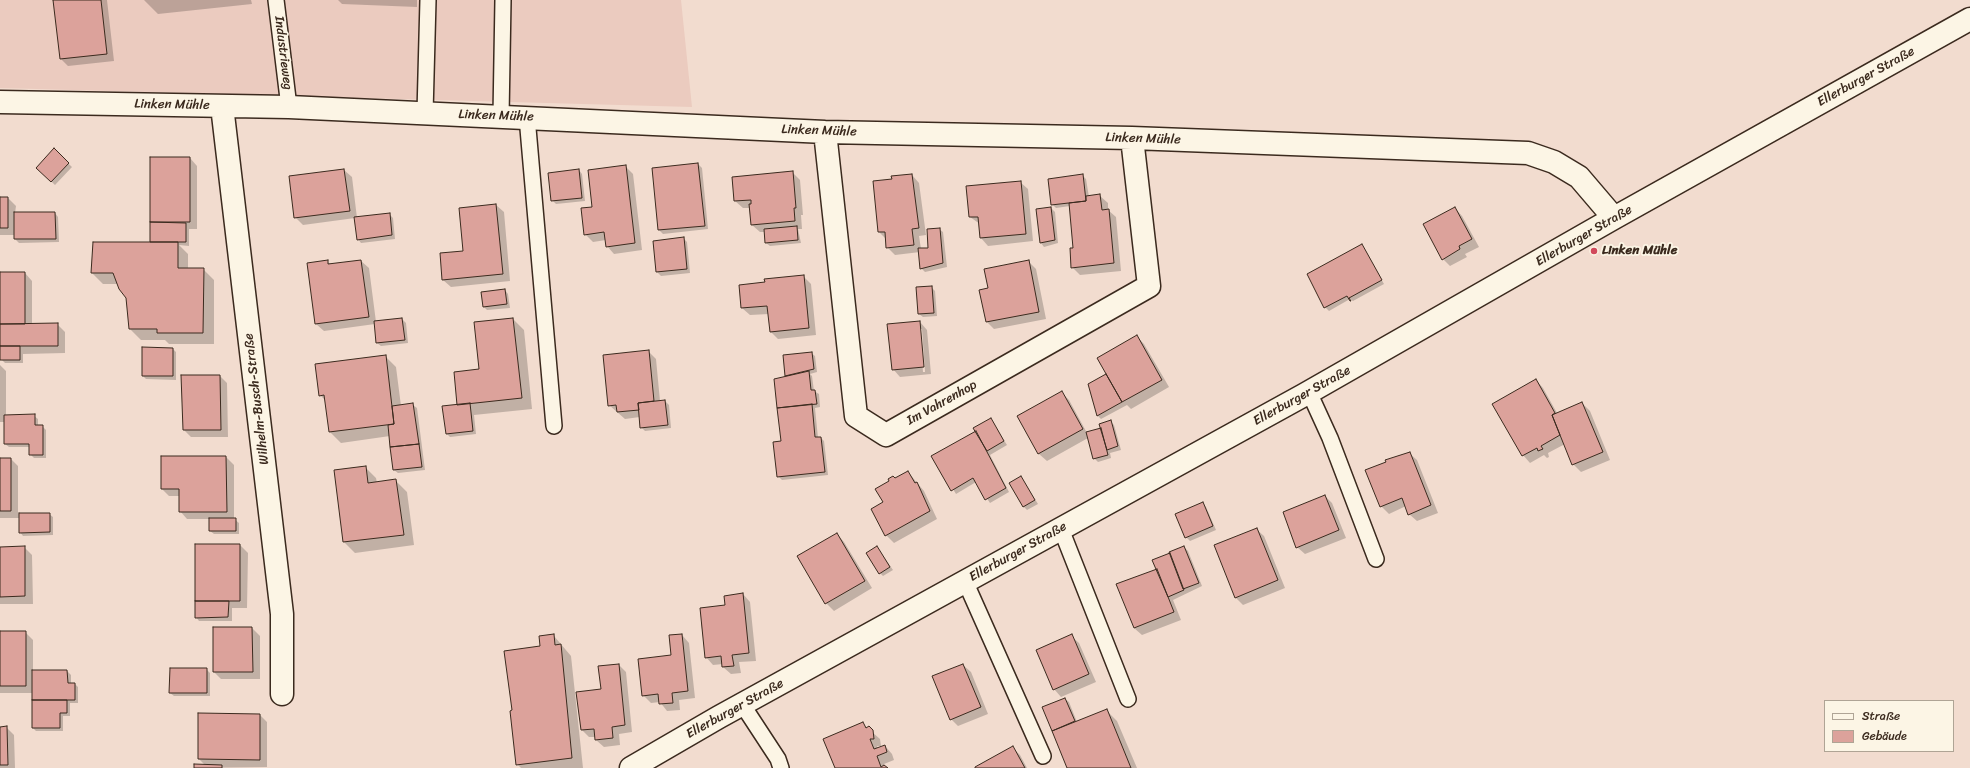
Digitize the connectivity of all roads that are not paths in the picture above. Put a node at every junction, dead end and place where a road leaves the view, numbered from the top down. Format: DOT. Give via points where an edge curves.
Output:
graph roads {
  1 [pos="276,0"];
  2 [pos="428,0"];
  3 [pos="503,0"];
  4 [pos="1970,19"];
  5 [pos="0,102"];
  6 [pos="222,106"];
  7 [pos="290,107"];
  8 [pos="426,113"];
  9 [pos="501,116"];
  10 [pos="527,117"];
  11 [pos="825,132"];
  12 [pos="1132,138"];
  13 [pos="1614,218"];
  14 [pos="1309,392"];
  15 [pos="554,426"];
  16 [pos="1061,528"];
  17 [pos="1376,559"];
  18 [pos="965,581"];
  19 [pos="282,694"];
  20 [pos="1128,699"];
  21 [pos="742,704"];
  22 [pos="1043,756"];
  23 [pos="631,768"];
  24 [pos="780,768"];
  1 -- 7 [label="lane, Industrieweg"];
  2 -- 8 [label="lane"];
  3 -- 9 [label="lane"];
  4 -- 13 [label="street, Ellerburger Straße"];
  5 -- 6 [label="street, Linken Mühle"];
  6 -- 7 [label="street, Linken Mühle"];
  6 -- 19 [label="street, Wilhelm-Busch-Straße" via="282,614"];
  7 -- 8 [label="street, Linken Mühle"];
  8 -- 9 [label="street, Linken Mühle"];
  9 -- 10 [label="street, Linken Mühle"];
  10 -- 11 [label="street, Linken Mühle"];
  10 -- 15 [label="lane"];
  11 -- 12 [label="street, Linken Mühle"];
  11 -- 12 [label="street, Im Vahrenhop" via="856,416 886,435 1149,286"];
  12 -- 13 [label="street, Linken Mühle" via="1528,153 1554,162 1579,177"];
  13 -- 14 [label="street, Ellerburger Straße"];
  14 -- 16 [label="street, Ellerburger Straße"];
  14 -- 17 [label="lane" via="1330,438"];
  16 -- 18 [label="street, Ellerburger Straße"];
  16 -- 20 [label="lane"];
  18 -- 21 [label="street, Ellerburger Straße"];
  18 -- 22 [label="lane"];
  21 -- 23 [label="street, Ellerburger Straße"];
  21 -- 24 [label="lane" via="778,758"];
}
